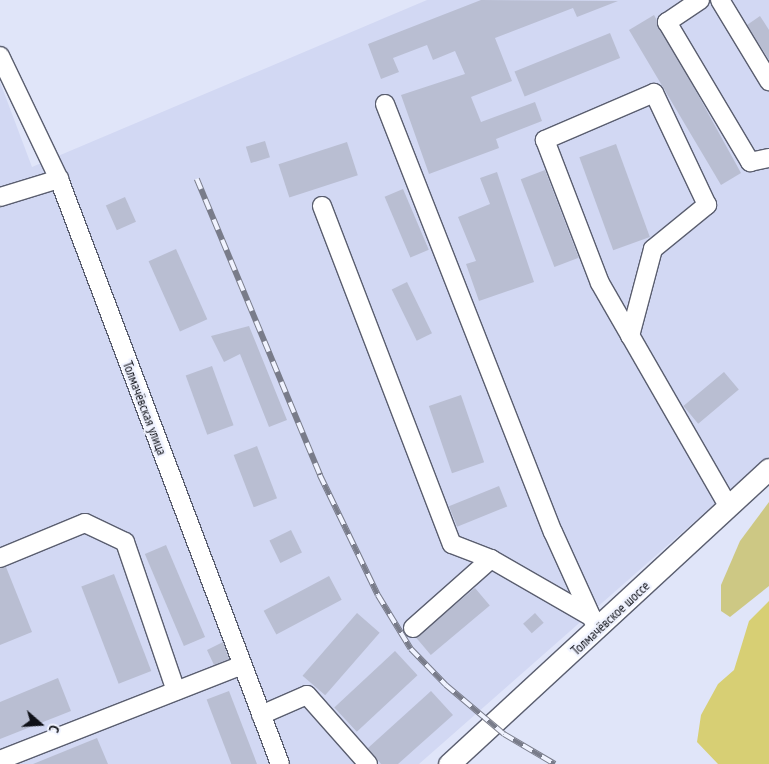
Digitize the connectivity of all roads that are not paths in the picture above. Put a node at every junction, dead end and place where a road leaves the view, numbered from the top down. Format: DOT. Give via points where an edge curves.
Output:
graph roads {
  1 [pos="700,0"];
  2 [pos="720,0"];
  3 [pos="0,56"];
  4 [pos="769,81"];
  5 [pos="386,104"];
  6 [pos="769,158"];
  7 [pos="59,179"];
  8 [pos="0,197"];
  9 [pos="322,206"];
  10 [pos="630,336"];
  11 [pos="769,469"];
  12 [pos="728,507"];
  13 [pos="0,558"];
  14 [pos="491,559"];
  15 [pos="594,623"];
  16 [pos="412,628"];
  17 [pos="242,665"];
  18 [pos="176,691"];
  19 [pos="261,715"];
  20 [pos="0,760"];
  21 [pos="280,764"];
  22 [pos="368,764"];
  23 [pos="449,764"];
  1 -- 6 [label="street" via="667,22 750,162"];
  2 -- 4 [label="street"];
  3 -- 7 [label="street, Толмачёвская улица"];
  5 -- 15 [label="street" via="553,532"];
  7 -- 8 [label="street"];
  7 -- 17 [label="street, Толмачёвская улица"];
  9 -- 14 [label="street" via="452,544"];
  10 -- 10 [label="street" via="600,283 545,140 654,93 707,205 653,249"];
  10 -- 12 [label="street"];
  11 -- 12 [label="main road, Толмачёвское шоссе"];
  12 -- 15 [label="main road, Толмачёвское шоссе"];
  13 -- 18 [label="street" via="85,523 125,542"];
  14 -- 15 [label="street"];
  14 -- 16 [label="street"];
  15 -- 23 [label="main road, Толмачёвское шоссе"];
  17 -- 18 [label="street"];
  17 -- 19 [label="street, Толмачёвская улица"];
  18 -- 20 [label="street"];
  19 -- 21 [label="street, Толмачёвская улица"];
  19 -- 22 [label="street" via="307,695"];
}
